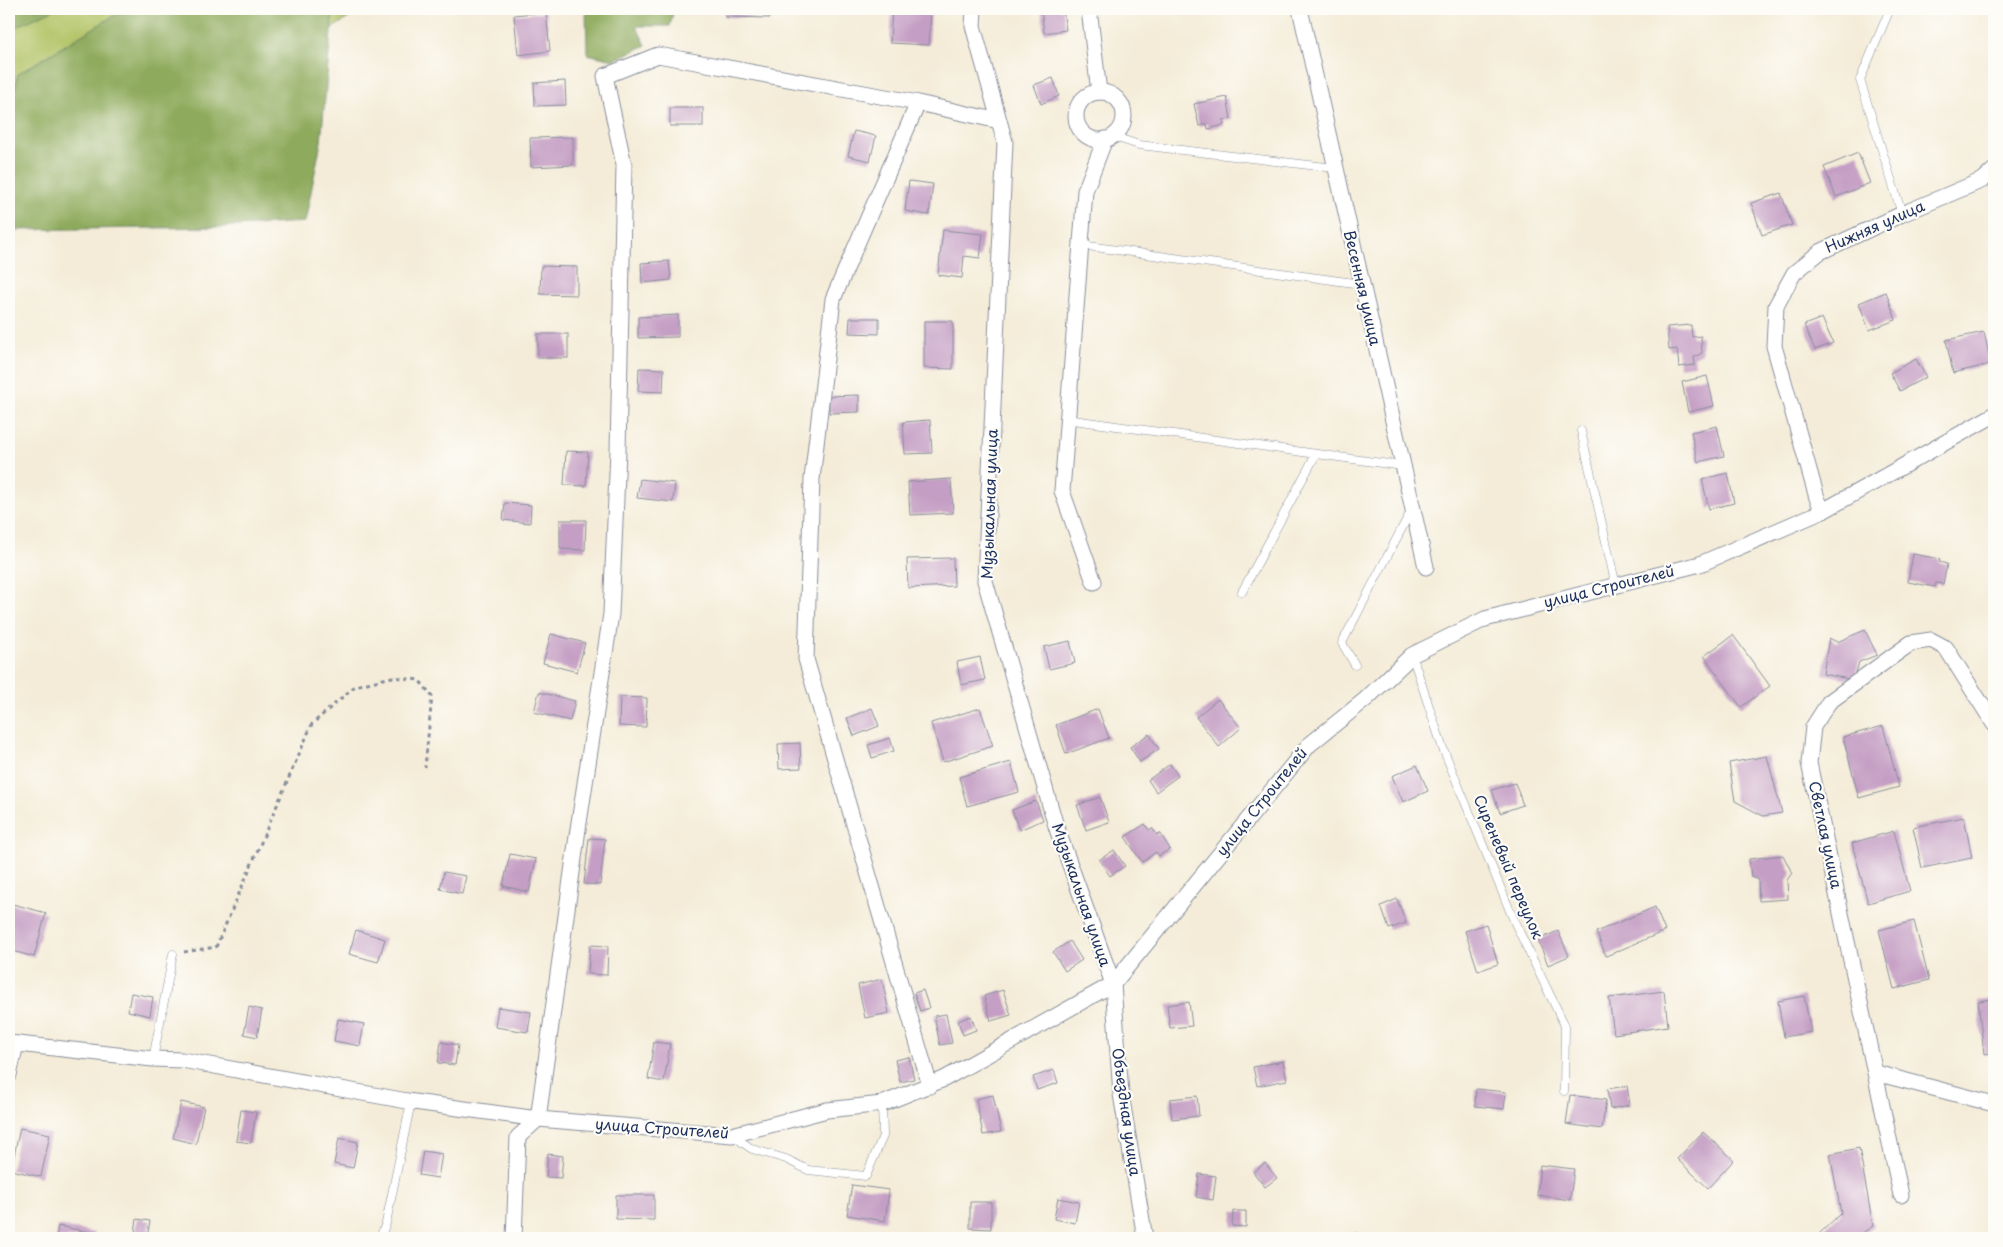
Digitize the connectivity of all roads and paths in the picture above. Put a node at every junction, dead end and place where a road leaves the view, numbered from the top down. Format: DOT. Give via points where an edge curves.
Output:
graph roads {
  1 [pos="974,9"];
  2 [pos="1089,9"];
  3 [pos="1300,9"];
  4 [pos="1890,9"];
  5 [pos="1099,92"];
  6 [pos="918,103"];
  7 [pos="998,121"];
  8 [pos="1109,138"];
  9 [pos="1335,168"];
  10 [pos="1994,170"];
  11 [pos="1902,214"];
  12 [pos="1081,245"];
  13 [pos="1361,284"];
  14 [pos="1994,416"];
  15 [pos="1066,419"];
  16 [pos="1581,431"];
  17 [pos="1316,454"];
  18 [pos="1403,466"];
  19 [pos="1413,508"];
  20 [pos="1823,511"];
  21 [pos="1426,567"];
  22 [pos="1094,582"];
  23 [pos="1616,586"];
  24 [pos="1242,592"];
  25 [pos="1412,655"];
  26 [pos="1355,665"];
  27 [pos="1994,724"];
  28 [pos="425,767"];
  29 [pos="173,954"];
  30 [pos="1112,984"];
  31 [pos="12,1043"];
  32 [pos="153,1059"];
  33 [pos="1876,1073"];
  34 [pos="9,1075"];
  35 [pos="930,1086"];
  36 [pos="1564,1091"];
  37 [pos="412,1102"];
  38 [pos="882,1104"];
  39 [pos="1994,1104"];
  40 [pos="538,1119"];
  41 [pos="732,1136"];
  42 [pos="1901,1195"];
  43 [pos="380,1238"];
  44 [pos="514,1238"];
  45 [pos="1145,1238"];
  1 -- 7 [label="street, Музыкальная улица" via="973,26"];
  2 -- 5 [label="street"];
  3 -- 9 [label="street, Весенняя улица"];
  4 -- 11 [label="lane" via="1860,80"];
  5 -- 8 [label="street" via="1114,97 1123,109 1122,125"];
  5 -- 8 [label="street" via="1085,98 1076,119 1083,133 1090,138"];
  6 -- 7 [label="street"];
  6 -- 35 [label="street" via="833,299 812,479 806,659"];
  6 -- 40 [label="street" via="658,55 605,76 624,165 611,614"];
  7 -- 30 [label="street, Музыкальная улица" via="1005,142 985,581 1056,826"];
  8 -- 9 [label="lane" via="1139,145"];
  8 -- 12 [label="street" via="1085,191"];
  9 -- 13 [label="street, Весенняя улица"];
  10 -- 11 [label="street, Нижняя улица" via="1982,180"];
  11 -- 20 [label="street, Нижняя улица" via="1820,252 1794,273 1776,306 1774,346"];
  12 -- 13 [label="lane"];
  12 -- 15 [label="street"];
  13 -- 18 [label="street, Весенняя улица"];
  14 -- 20 [label="street, улица Строителей"];
  15 -- 17 [label="lane"];
  15 -- 22 [label="street" via="1062,491"];
  16 -- 23 [label="lane"];
  17 -- 18 [label="lane"];
  17 -- 24 [label="lane"];
  18 -- 19 [label="street, Весенняя улица"];
  19 -- 21 [label="street, Весенняя улица"];
  19 -- 26 [label="lane" via="1342,643"];
  20 -- 23 [label="street, улица Строителей" via="1700,564"];
  23 -- 25 [label="street, улица Строителей" via="1485,619"];
  25 -- 30 [label="street, улица Строителей" via="1366,699 1309,745"];
  25 -- 36 [label="lane, Сиреневый переулок" via="1449,764 1515,923 1565,1026"];
  27 -- 33 [label="street, Светлая улица" via="1946,648 1931,640 1911,643 1830,702 1812,727 1809,763"];
  28 -- 29 [label="path" via="432,696 419,680 392,677 355,686 312,724 216,947"];
  29 -- 32 [label="lane"];
  30 -- 35 [label="street, улица Строителей"];
  30 -- 45 [label="street, Объездная улица" via="1121,1094"];
  31 -- 32 [label="street, улица Строителей"];
  31 -- 34 [label="street"];
  32 -- 37 [label="street, улица Строителей" via="182,1060"];
  33 -- 39 [label="street"];
  33 -- 42 [label="street, Светлая улица"];
  35 -- 38 [label="street, улица Строителей"];
  37 -- 40 [label="street, улица Строителей"];
  37 -- 43 [label="lane"];
  38 -- 41 [label="street, улица Строителей" via="827,1110"];
  38 -- 41 [label="lane" via="883,1136 866,1176 808,1170 786,1159 752,1149"];
  40 -- 41 [label="street, улица Строителей"];
  40 -- 44 [label="street" via="518,1137"];
}
